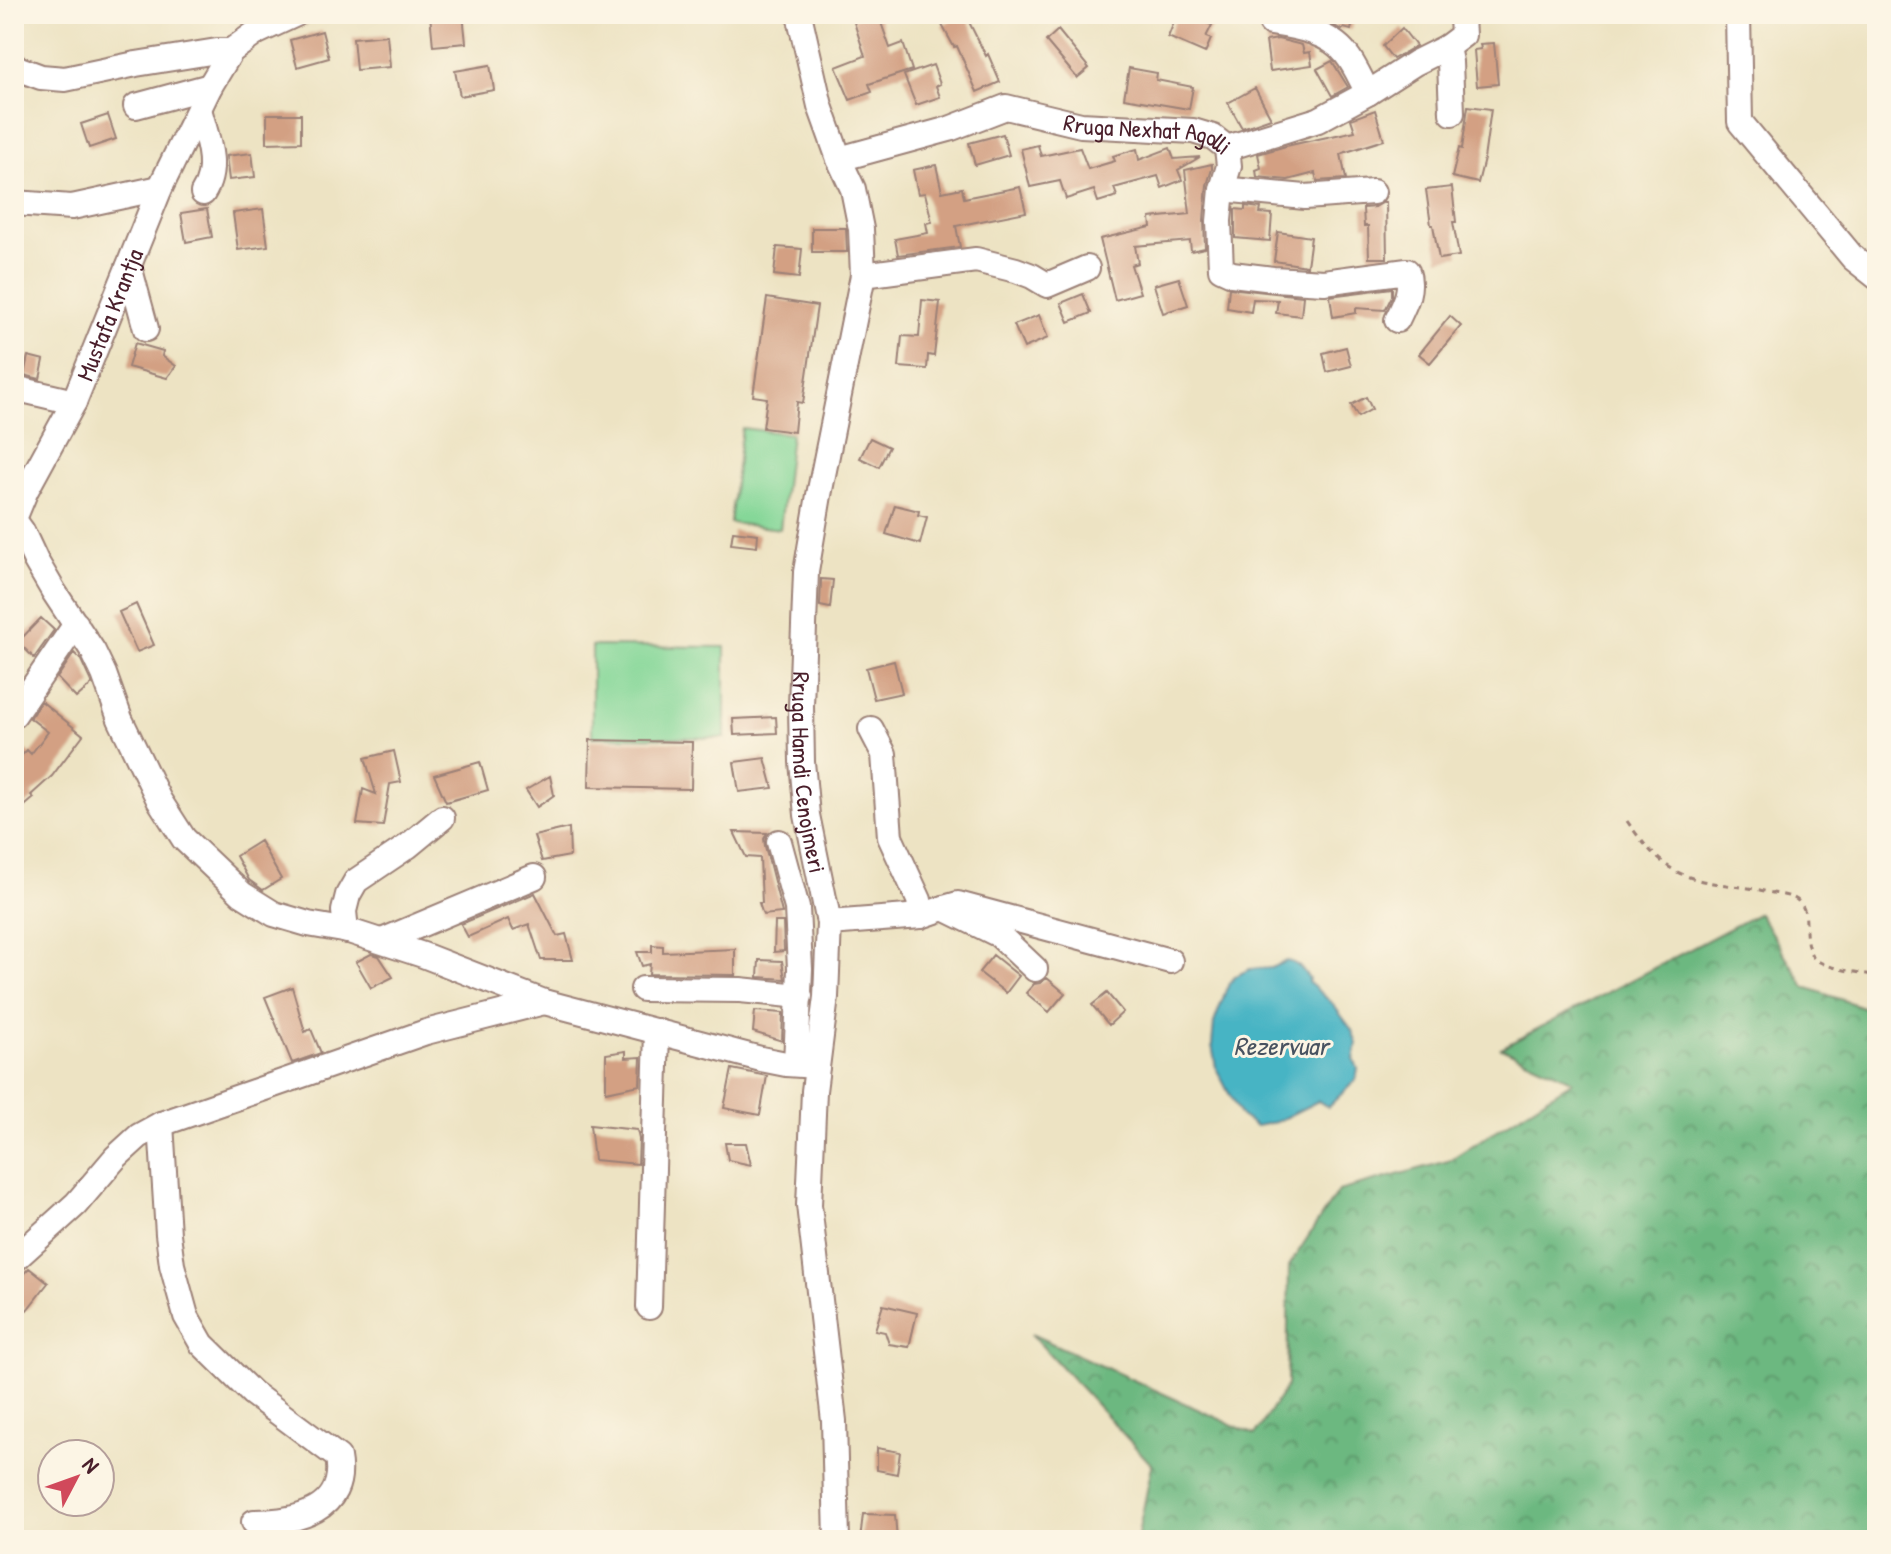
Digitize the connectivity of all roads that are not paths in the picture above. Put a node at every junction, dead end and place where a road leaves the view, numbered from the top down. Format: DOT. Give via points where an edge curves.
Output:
graph roads {
  1 [pos="296,14"];
  2 [pos="799,14"];
  3 [pos="1459,14"];
  4 [pos="1738,14"];
  5 [pos="1271,23"];
  6 [pos="1447,47"];
  7 [pos="231,51"];
  8 [pos="18,64"];
  9 [pos="210,86"];
  10 [pos="1368,93"];
  11 [pos="136,106"];
  12 [pos="199,109"];
  13 [pos="1452,113"];
  14 [pos="1227,148"];
  15 [pos="839,159"];
  16 [pos="160,188"];
  17 [pos="1222,189"];
  18 [pos="1373,192"];
  19 [pos="203,193"];
  20 [pos="14,203"];
  21 [pos="129,266"];
  22 [pos="1087,268"];
  23 [pos="863,275"];
  24 [pos="1877,277"];
  25 [pos="1397,320"];
  26 [pos="146,329"];
  27 [pos="14,388"];
  28 [pos="74,402"];
  29 [pos="20,484"];
  30 [pos="14,520"];
  31 [pos="76,624"];
  32 [pos="14,715"];
  33 [pos="871,729"];
  34 [pos="442,818"];
  35 [pos="779,842"];
  36 [pos="534,877"];
  37 [pos="932,912"];
  38 [pos="829,923"];
  39 [pos="346,931"];
  40 [pos="382,941"];
  41 [pos="1170,961"];
  42 [pos="1035,969"];
  43 [pos="643,989"];
  44 [pos="800,996"];
  45 [pos="544,1002"];
  46 [pos="657,1031"];
  47 [pos="807,1065"];
  48 [pos="161,1124"];
  49 [pos="14,1260"];
  50 [pos="649,1307"];
  51 [pos="254,1522"];
  52 [pos="837,1540"];
  1 -- 7 [label="street"];
  2 -- 15 [label="street, Rruga Hamdi Cenojmeri" via="820,106"];
  3 -- 6 [label="street" via="1463,35"];
  4 -- 24 [label="street" via="1740,122 1853,258"];
  5 -- 10 [label="street" via="1302,28 1336,43"];
  6 -- 10 [label="street, Rruga Nexhat Agolli"];
  6 -- 13 [label="street"];
  7 -- 8 [label="street" via="65,79 41,77"];
  7 -- 9 [label="street, Mustafa Krantja"];
  9 -- 11 [label="street"];
  9 -- 12 [label="street, Mustafa Krantja"];
  10 -- 14 [label="street, Rruga Nexhat Agolli" via="1318,120"];
  12 -- 16 [label="street, Mustafa Krantja"];
  12 -- 19 [label="street" via="211,169"];
  14 -- 15 [label="street, Rruga Nexhat Agolli" via="1193,131 1081,125 1006,107 949,129"];
  14 -- 17 [label="street" via="1229,166"];
  15 -- 23 [label="street, Rruga Hamdi Cenojmeri" via="853,189"];
  16 -- 20 [label="street" via="72,207"];
  16 -- 21 [label="street, Mustafa Krantja"];
  17 -- 18 [label="street" via="1305,197"];
  17 -- 25 [label="street" via="1221,269 1324,282 1407,271 1408,298"];
  21 -- 26 [label="street"];
  21 -- 28 [label="street, Mustafa Krantja"];
  22 -- 23 [label="street" via="1047,285 976,260"];
  23 -- 38 [label="street, Rruga Hamdi Cenojmeri" via="819,495 803,614 802,762"];
  27 -- 28 [label="street"];
  28 -- 29 [label="street, Mustafa Krantja"];
  29 -- 30 [label="street, Mustafa Krantja"];
  30 -- 31 [label="street"];
  31 -- 32 [label="street"];
  31 -- 39 [label="street" via="159,800 184,839 259,906"];
  33 -- 37 [label="street" via="884,754 890,837 919,900"];
  34 -- 39 [label="street" via="356,881 344,911"];
  35 -- 44 [label="street" via="797,908"];
  36 -- 40 [label="street"];
  37 -- 38 [label="street"];
  37 -- 41 [label="street" via="958,904"];
  37 -- 42 [label="street" via="999,935"];
  38 -- 47 [label="street, Rruga Hamdi Cenojmeri" via="826,997"];
  39 -- 40 [label="street"];
  40 -- 45 [label="street"];
  43 -- 44 [label="street"];
  44 -- 47 [label="street"];
  45 -- 46 [label="street"];
  45 -- 48 [label="street" via="426,1032"];
  46 -- 47 [label="street" via="761,1059"];
  46 -- 50 [label="street"];
  47 -- 52 [label="street, Rruga Hamdi Cenojmeri" via="814,1091 809,1205 834,1421"];
  48 -- 49 [label="street" via="116,1157 76,1204"];
  48 -- 51 [label="street" via="172,1265 186,1316 202,1344 252,1393 338,1457 337,1483 319,1509 280,1522"];
}
